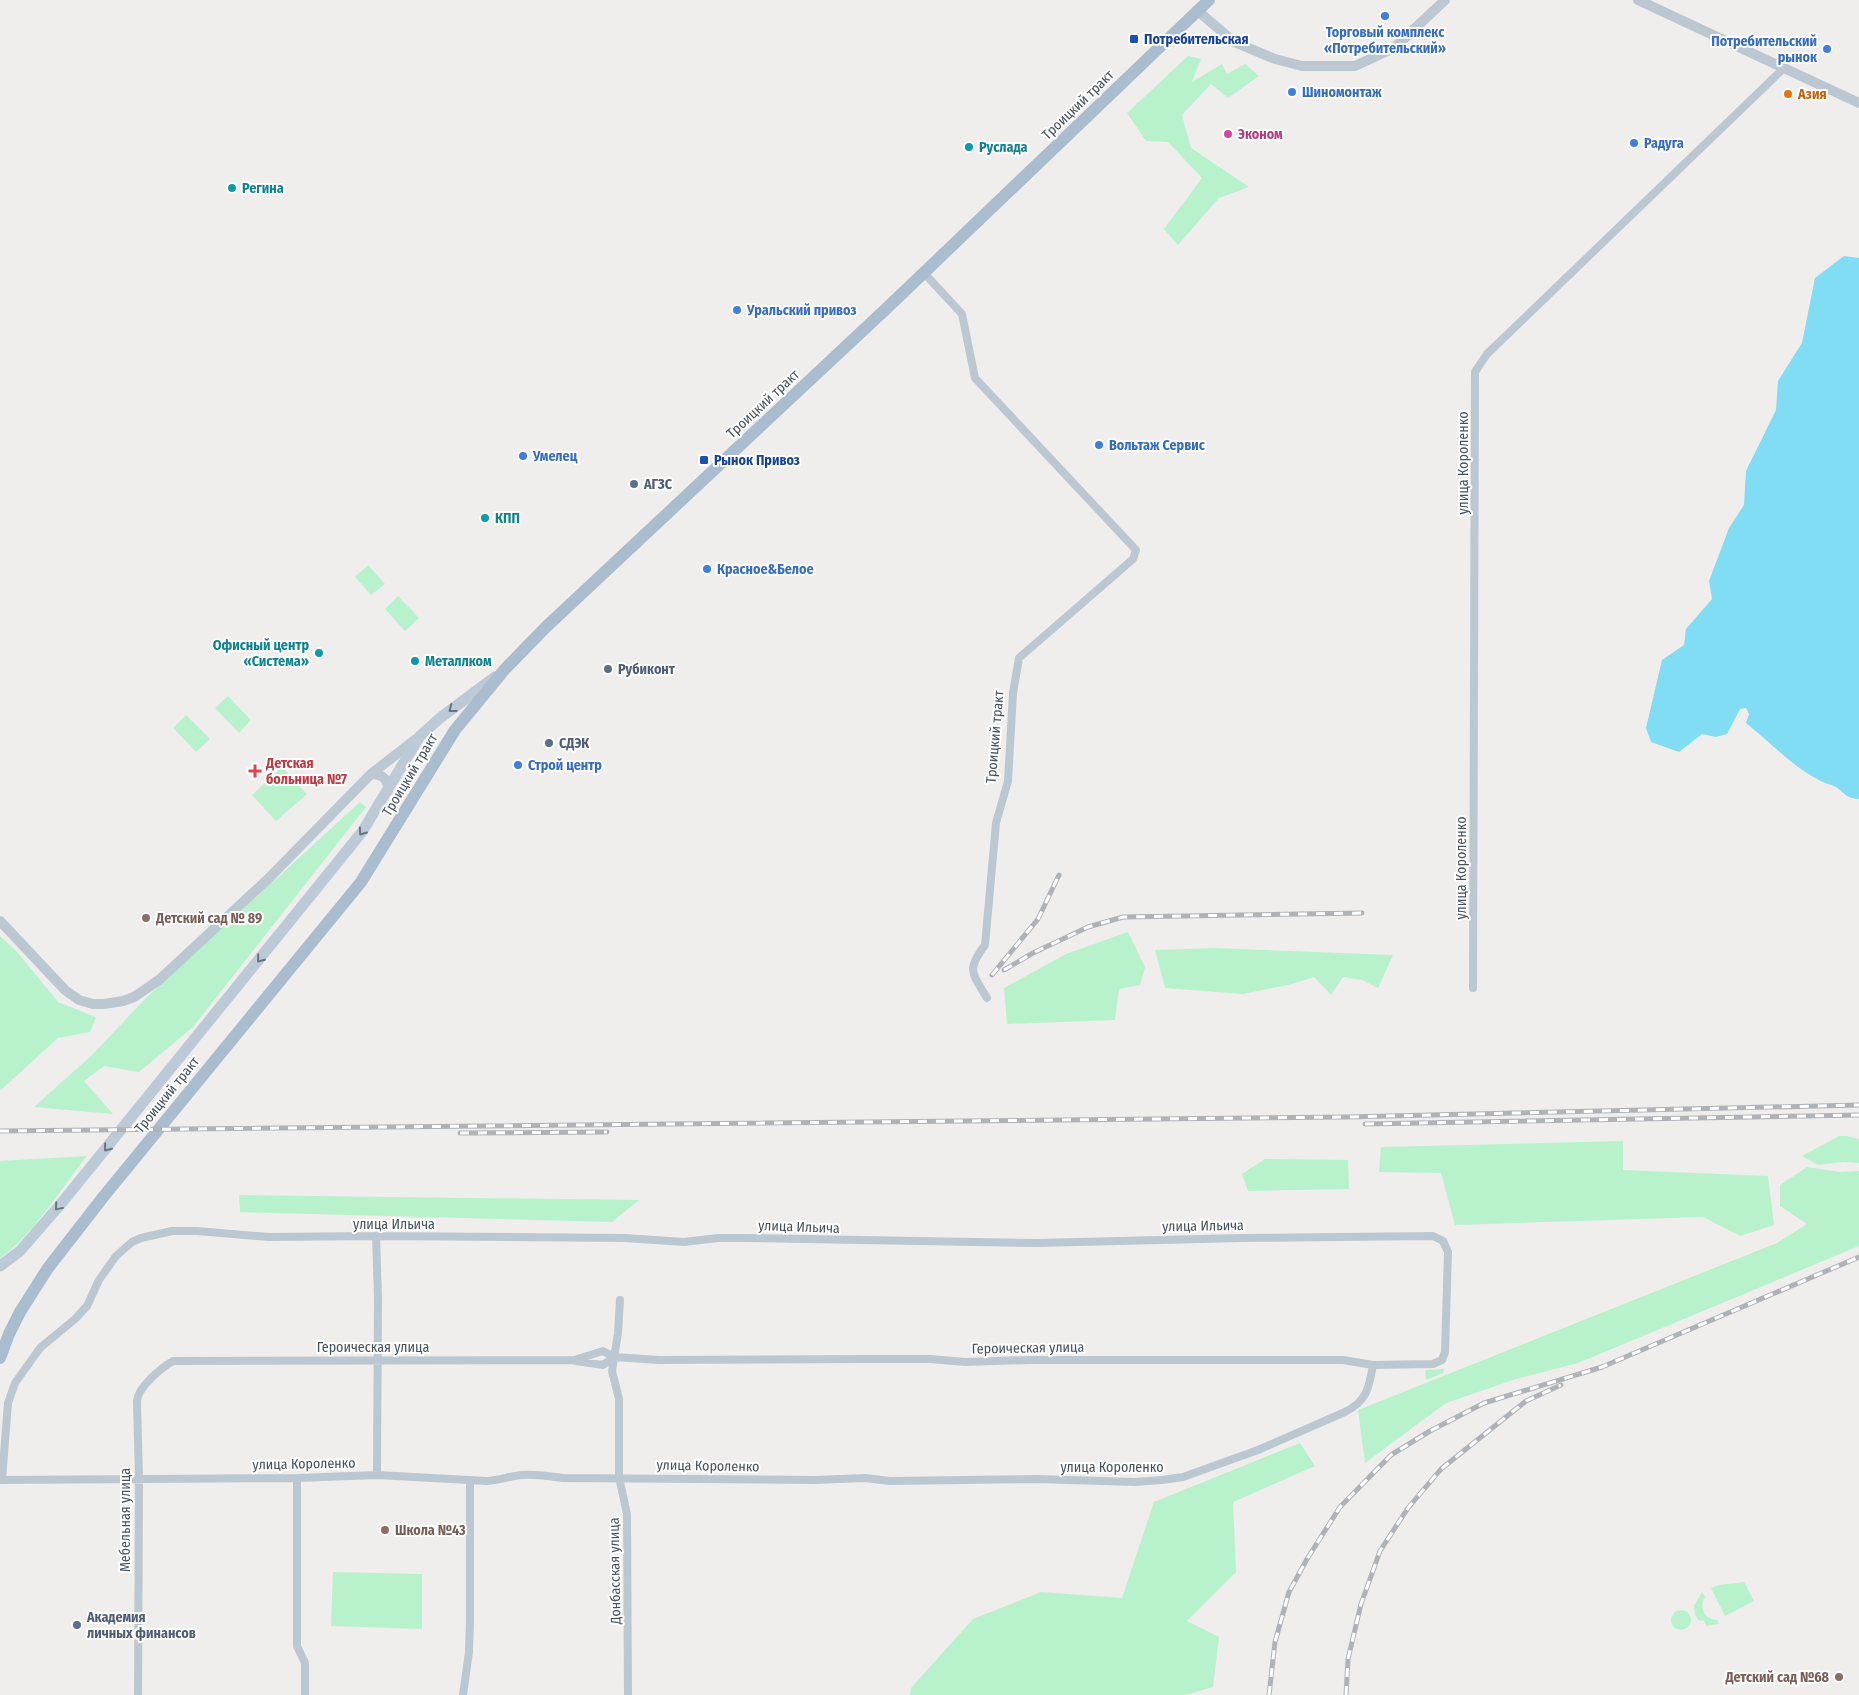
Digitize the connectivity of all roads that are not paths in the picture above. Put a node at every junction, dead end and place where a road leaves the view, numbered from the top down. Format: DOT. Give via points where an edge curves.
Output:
graph roads {
  1 [pos="1209,0"];
  2 [pos="1445,0"];
  3 [pos="1638,0"];
  4 [pos="1198,11"];
  5 [pos="1784,68"];
  6 [pos="1859,103"];
  7 [pos="924,273"];
  8 [pos="505,669"];
  9 [pos="420,736"];
  10 [pos="371,774"];
  11 [pos="388,791"];
  12 [pos="0,921"];
  13 [pos="1473,988"];
  14 [pos="987,998"];
  15 [pos="376,1236"];
  16 [pos="0,1266"];
  17 [pos="620,1300"];
  18 [pos="614,1357"];
  19 [pos="0,1358"];
  20 [pos="172,1360"];
  21 [pos="377,1360"];
  22 [pos="574,1360"];
  23 [pos="1442,1360"];
  24 [pos="1373,1365"];
  25 [pos="377,1475"];
  26 [pos="619,1477"];
  27 [pos="297,1478"];
  28 [pos="139,1479"];
  29 [pos="1,1480"];
  30 [pos="470,1480"];
  31 [pos="138,1695"];
  32 [pos="305,1695"];
  33 [pos="463,1695"];
  34 [pos="628,1695"];
  1 -- 4 [label="main road, Троицкий тракт"];
  2 -- 4 [label="street" via="1394,48 1355,66 1302,66 1275,59 1234,42"];
  3 -- 5 [label="street"];
  4 -- 7 [label="main road, Троицкий тракт"];
  5 -- 6 [label="street"];
  5 -- 13 [label="street, улица Короленко" via="1487,354 1476,372"];
  7 -- 8 [label="main road, Троицкий тракт"];
  7 -- 14 [label="street, Троицкий тракт" via="962,314 974,378 1136,550 1133,559 1019,658 1013,693 1008,781 996,823 985,945 972,966"];
  8 -- 9 [label="main road, one-way"];
  8 -- 19 [label="main road, Троицкий тракт" via="455,730 361,882 48,1268 20,1312"];
  9 -- 10 [label="street"];
  9 -- 11 [label="main road"];
  10 -- 11 [label="street" via="379,774 386,779"];
  10 -- 12 [label="street" via="267,880 159,980 134,997 104,1004 79,1000 65,990"];
  11 -- 16 [label="main road, one-way" via="362,832 160,1084 27,1243"];
  15 -- 21 [label="street"];
  15 -- 23 [label="street, улица Ильича" via="625,1238 684,1242 745,1238 1037,1243 1433,1236 1443,1241 1448,1252 1445,1352"];
  15 -- 29 [label="street, улица Ильича" via="269,1237 172,1231 132,1242 116,1256 86,1306 40,1348 15,1383 8,1403"];
  17 -- 18 [label="street, Донбасская улица"];
  18 -- 22 [label="street, Героическая улица" via="603,1351"];
  18 -- 22 [label="street, Героическая улица" via="603,1365"];
  18 -- 24 [label="street, Героическая улица" via="966,1362 1343,1360"];
  18 -- 26 [label="street, Донбасская улица" via="612,1371 619,1399"];
  20 -- 21 [label="street, Героическая улица"];
  20 -- 28 [label="street, Мебельная улица" via="138,1395"];
  21 -- 22 [label="street, Героическая улица"];
  21 -- 25 [label="street"];
  23 -- 24 [label="street, Героическая улица" via="1433,1364"];
  24 -- 26 [label="street, улица Короленко" via="1370,1382 1357,1406 1258,1450 1176,1478 1135,1482"];
  25 -- 27 [label="street, улица Короленко"];
  25 -- 30 [label="street, улица Короленко"];
  26 -- 30 [label="street, улица Короленко" via="529,1475"];
  26 -- 34 [label="street, Донбасская улица" via="627,1514"];
  27 -- 28 [label="street, улица Короленко"];
  27 -- 32 [label="street" via="297,1646 305,1663"];
  28 -- 29 [label="street, улица Короленко"];
  28 -- 31 [label="street, Мебельная улица"];
  30 -- 33 [label="street" via="470,1622"];
}
